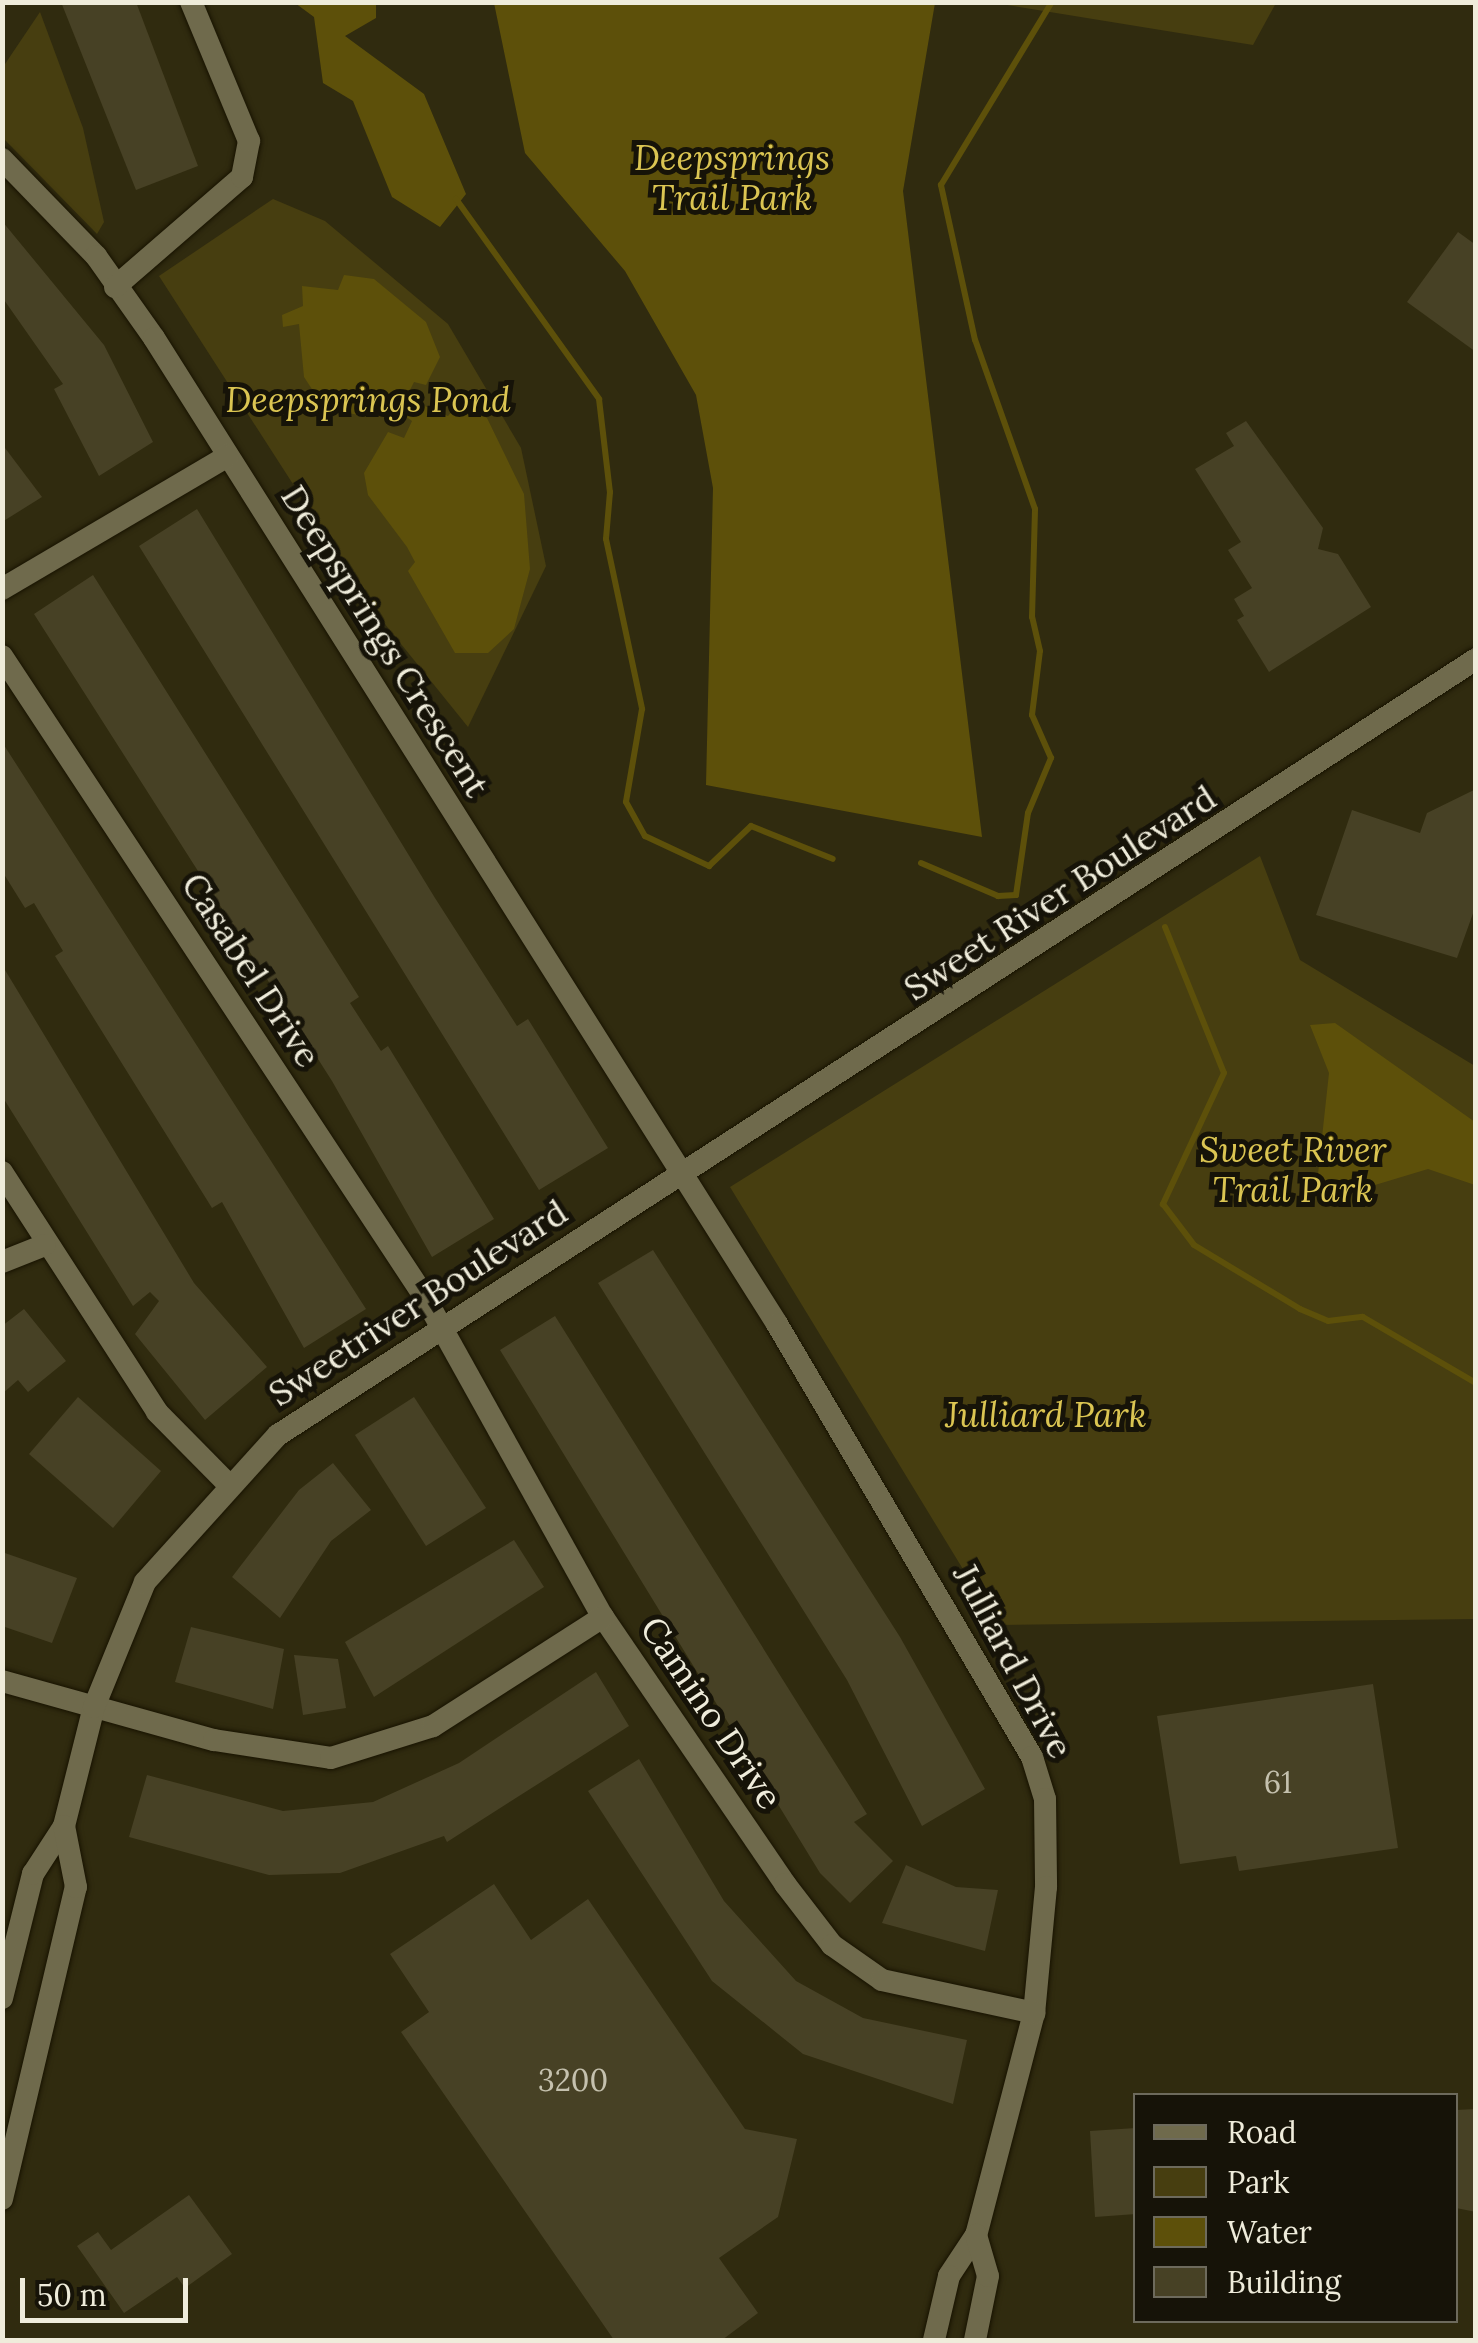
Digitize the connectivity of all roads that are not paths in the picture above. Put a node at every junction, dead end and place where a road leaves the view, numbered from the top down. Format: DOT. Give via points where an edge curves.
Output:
graph roads {
  1 [pos="192,2"];
  2 [pos="2,159"];
  3 [pos="116,287"];
  4 [pos="228,456"];
  5 [pos="2,589"];
  6 [pos="2,656"];
  7 [pos="1476,659"];
  8 [pos="2,1172"];
  9 [pos="679,1182"];
  10 [pos="45,1245"];
  11 [pos="2,1262"];
  12 [pos="441,1322"];
  13 [pos="230,1486"];
  14 [pos="603,1617"];
  15 [pos="2,1680"];
  16 [pos="94,1707"];
  17 [pos="64,1826"];
  18 [pos="2,1998"];
  19 [pos="1034,2013"];
  20 [pos="2,2199"];
  21 [pos="976,2235"];
  22 [pos="934,2340"];
  23 [pos="975,2340"];
  1 -- 3 [label="street" via="248,141 242,177"];
  2 -- 3 [label="street, Deepsprings Crescent"];
  3 -- 4 [label="street, Deepsprings Crescent"];
  4 -- 5 [label="street"];
  4 -- 9 [label="street, Deepsprings Crescent"];
  6 -- 12 [label="street, Casabel Drive"];
  7 -- 9 [label="street, Sweet River Boulevard"];
  8 -- 10 [label="street"];
  9 -- 12 [label="street, Sweetriver Boulevard"];
  9 -- 19 [label="street, Julliard Drive" via="777,1324 1032,1757 1045,1799 1046,1888"];
  10 -- 11 [label="street"];
  10 -- 13 [label="street" via="157,1412"];
  12 -- 13 [label="street, Sweetriver Boulevard" via="278,1436"];
  12 -- 14 [label="street, Camino Drive"];
  13 -- 16 [label="street, Sweetriver Boulevard" via="145,1582"];
  14 -- 16 [label="street" via="433,1726 331,1758"];
  14 -- 19 [label="street, Camino Drive" via="832,1944 882,1980"];
  15 -- 16 [label="street"];
  16 -- 17 [label="street, Sweetriver Boulevard"];
  17 -- 18 [label="street, Sweetriver Boulevard" via="33,1874"];
  17 -- 20 [label="street, Sweetriver Boulevard" via="76,1887"];
  19 -- 21 [label="street, Julliard Drive"];
  21 -- 22 [label="street, Julliard Drive" via="949,2276"];
  21 -- 23 [label="street, Julliard Drive" via="988,2276"];
}
